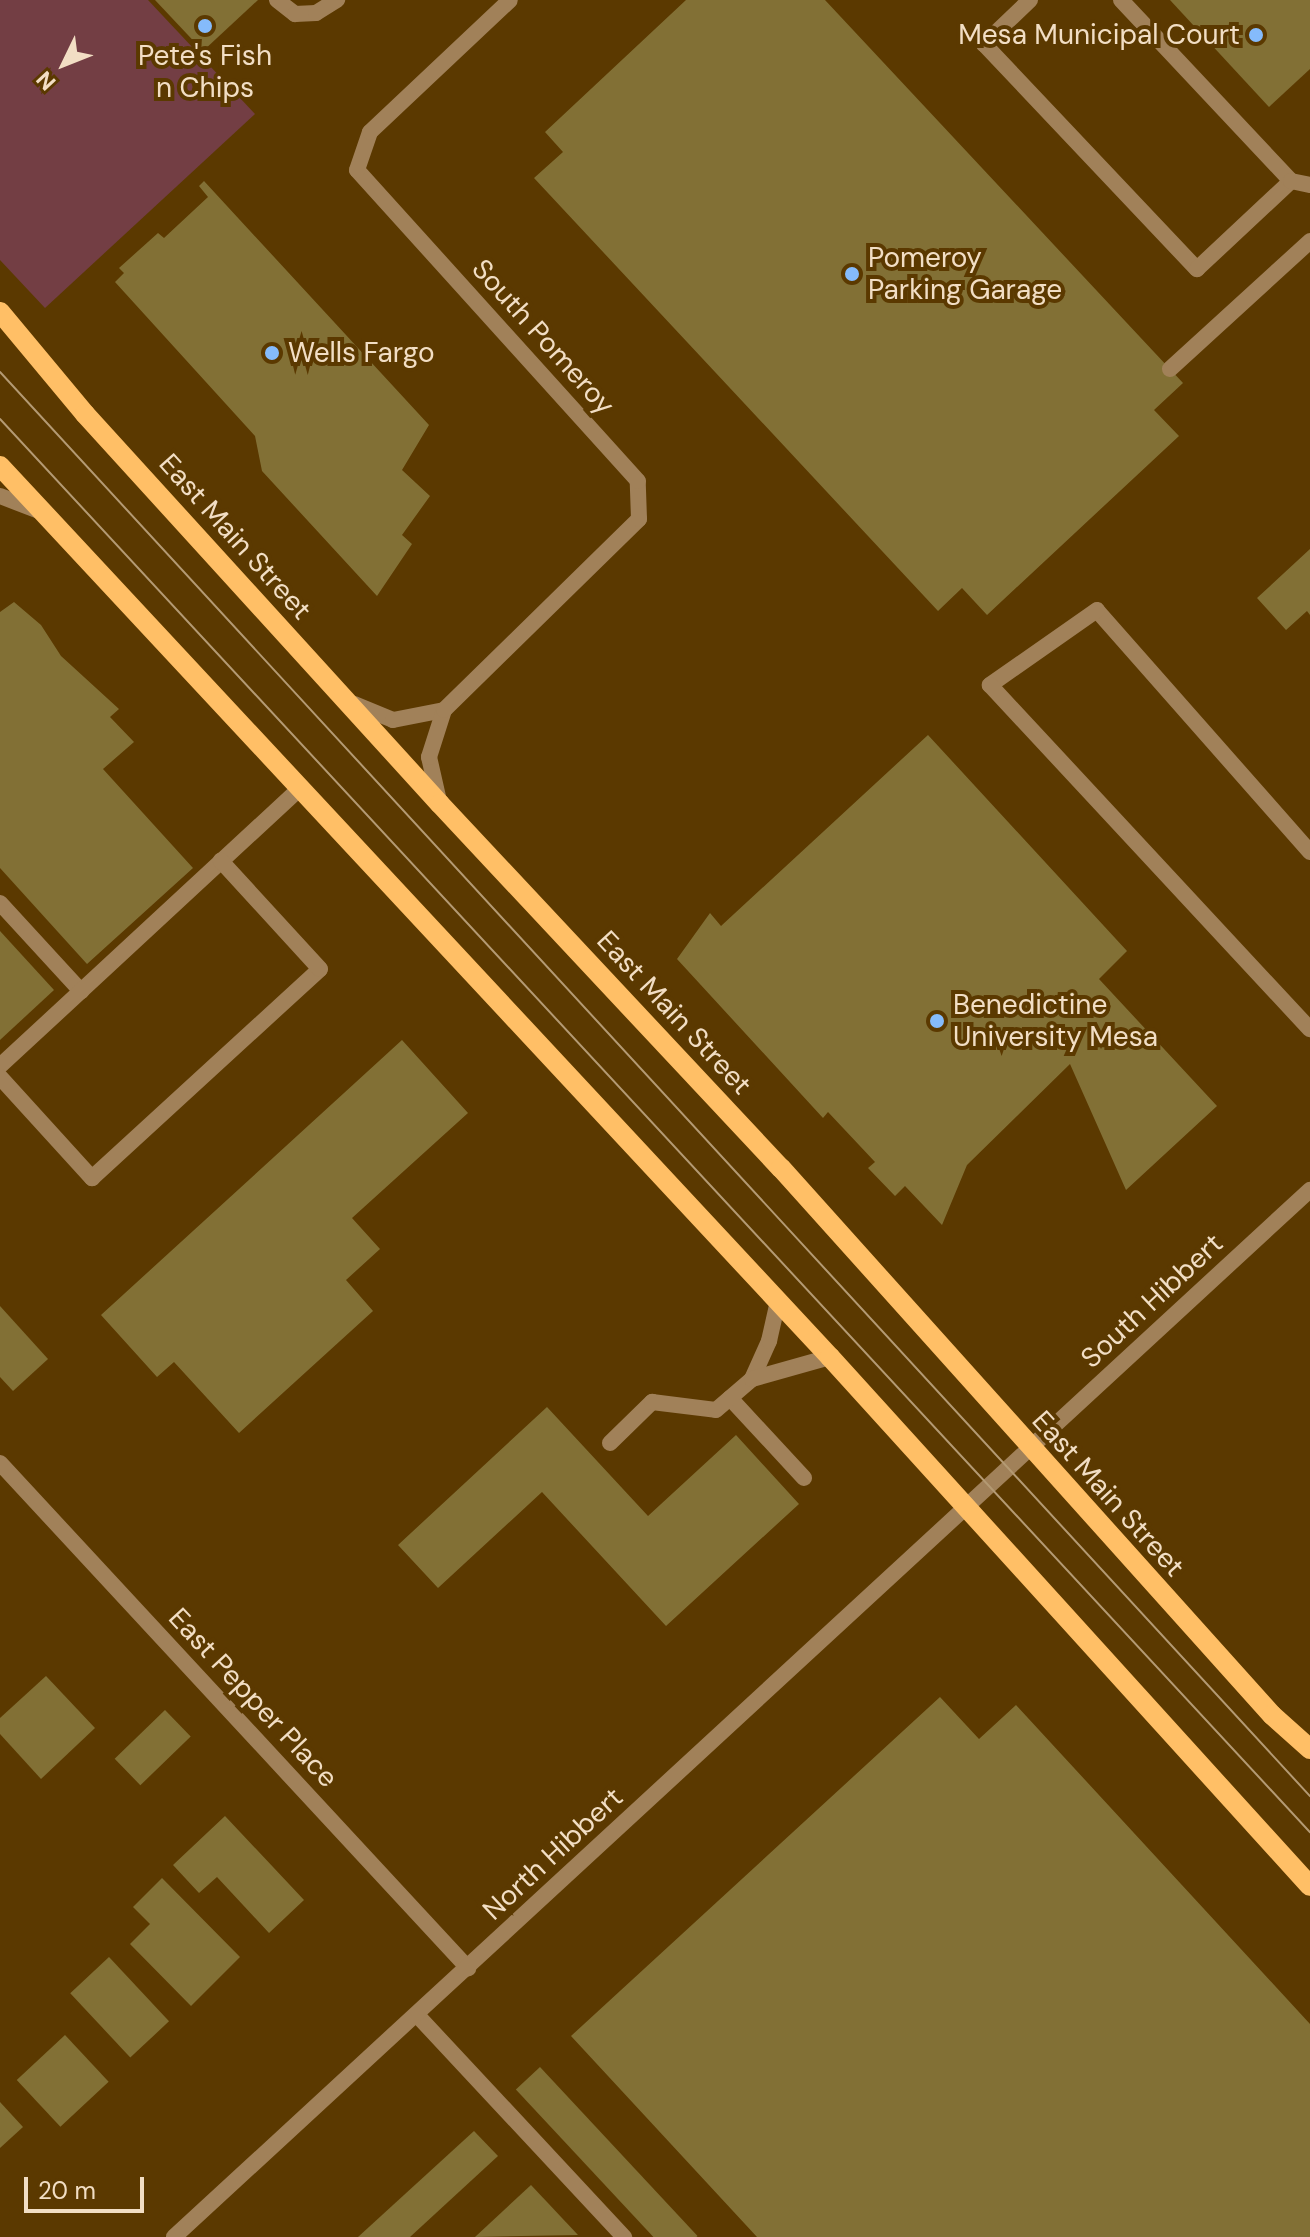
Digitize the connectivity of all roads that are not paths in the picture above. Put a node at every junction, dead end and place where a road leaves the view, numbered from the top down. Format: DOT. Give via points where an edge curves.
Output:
graph roads {
  1 [pos="277,0"];
  2 [pos="337,0"];
  3 [pos="510,0"];
  4 [pos="1030,0"];
  5 [pos="1121,0"];
  6 [pos="1291,181"];
  7 [pos="1310,185"];
  8 [pos="1310,241"];
  9 [pos="0,312"];
  10 [pos="1170,369"];
  11 [pos="0,466"];
  12 [pos="0,496"];
  13 [pos="45,514"];
  14 [pos="344,698"];
  15 [pos="444,710"];
  16 [pos="300,788"];
  17 [pos="440,804"];
  18 [pos="1310,852"];
  19 [pos="221,861"];
  20 [pos="0,903"];
  21 [pos="81,991"];
  22 [pos="1310,1029"];
  23 [pos="0,1066"];
  24 [pos="0,1077"];
  25 [pos="1310,1190"];
  26 [pos="778,1301"];
  27 [pos="830,1357"];
  28 [pos="752,1379"];
  29 [pos="730,1398"];
  30 [pos="610,1443"];
  31 [pos="1029,1449"];
  32 [pos="0,1463"];
  33 [pos="804,1478"];
  34 [pos="966,1508"];
  35 [pos="1310,1749"];
  36 [pos="1310,1886"];
  37 [pos="468,1968"];
  38 [pos="417,2015"];
  39 [pos="174,2237"];
  40 [pos="624,2237"];
  1 -- 2 [label="street" via="295,14 316,13"];
  3 -- 15 [label="street, South Pomeroy" via="370,132 357,170 638,481 639,519"];
  4 -- 6 [label="street" via="984,44 1197,269"];
  5 -- 6 [label="street"];
  6 -- 7 [label="street"];
  8 -- 10 [label="street"];
  9 -- 14 [label="main road, East Main Street" via="85,414"];
  11 -- 13 [label="main road"];
  12 -- 13 [label="street"];
  13 -- 16 [label="main road"];
  14 -- 15 [label="street" via="393,720"];
  14 -- 17 [label="main road, East Main Street"];
  15 -- 17 [label="street, South Pomeroy" via="429,757"];
  16 -- 19 [label="street"];
  16 -- 26 [label="main road"];
  17 -- 31 [label="main road, East Main Street" via="781,1168"];
  18 -- 22 [label="street" via="1097,610 990,685"];
  19 -- 21 [label="street"];
  19 -- 24 [label="street" via="320,969 92,1178"];
  20 -- 21 [label="street"];
  21 -- 23 [label="street"];
  25 -- 31 [label="street, South Hibbert"];
  26 -- 27 [label="main road"];
  26 -- 28 [label="street" via="769,1341"];
  27 -- 28 [label="street"];
  27 -- 34 [label="main road"];
  28 -- 29 [label="street"];
  29 -- 30 [label="street" via="716,1410 652,1402"];
  29 -- 33 [label="street"];
  31 -- 34 [label="street, South Hibbert"];
  31 -- 35 [label="main road, East Main Street" via="1272,1715"];
  32 -- 37 [label="street, East Pepper Place"];
  34 -- 36 [label="main road"];
  34 -- 37 [label="street, North Hibbert"];
  37 -- 38 [label="street, North Hibbert"];
  38 -- 39 [label="street, North Hibbert"];
  38 -- 40 [label="street"];
}
